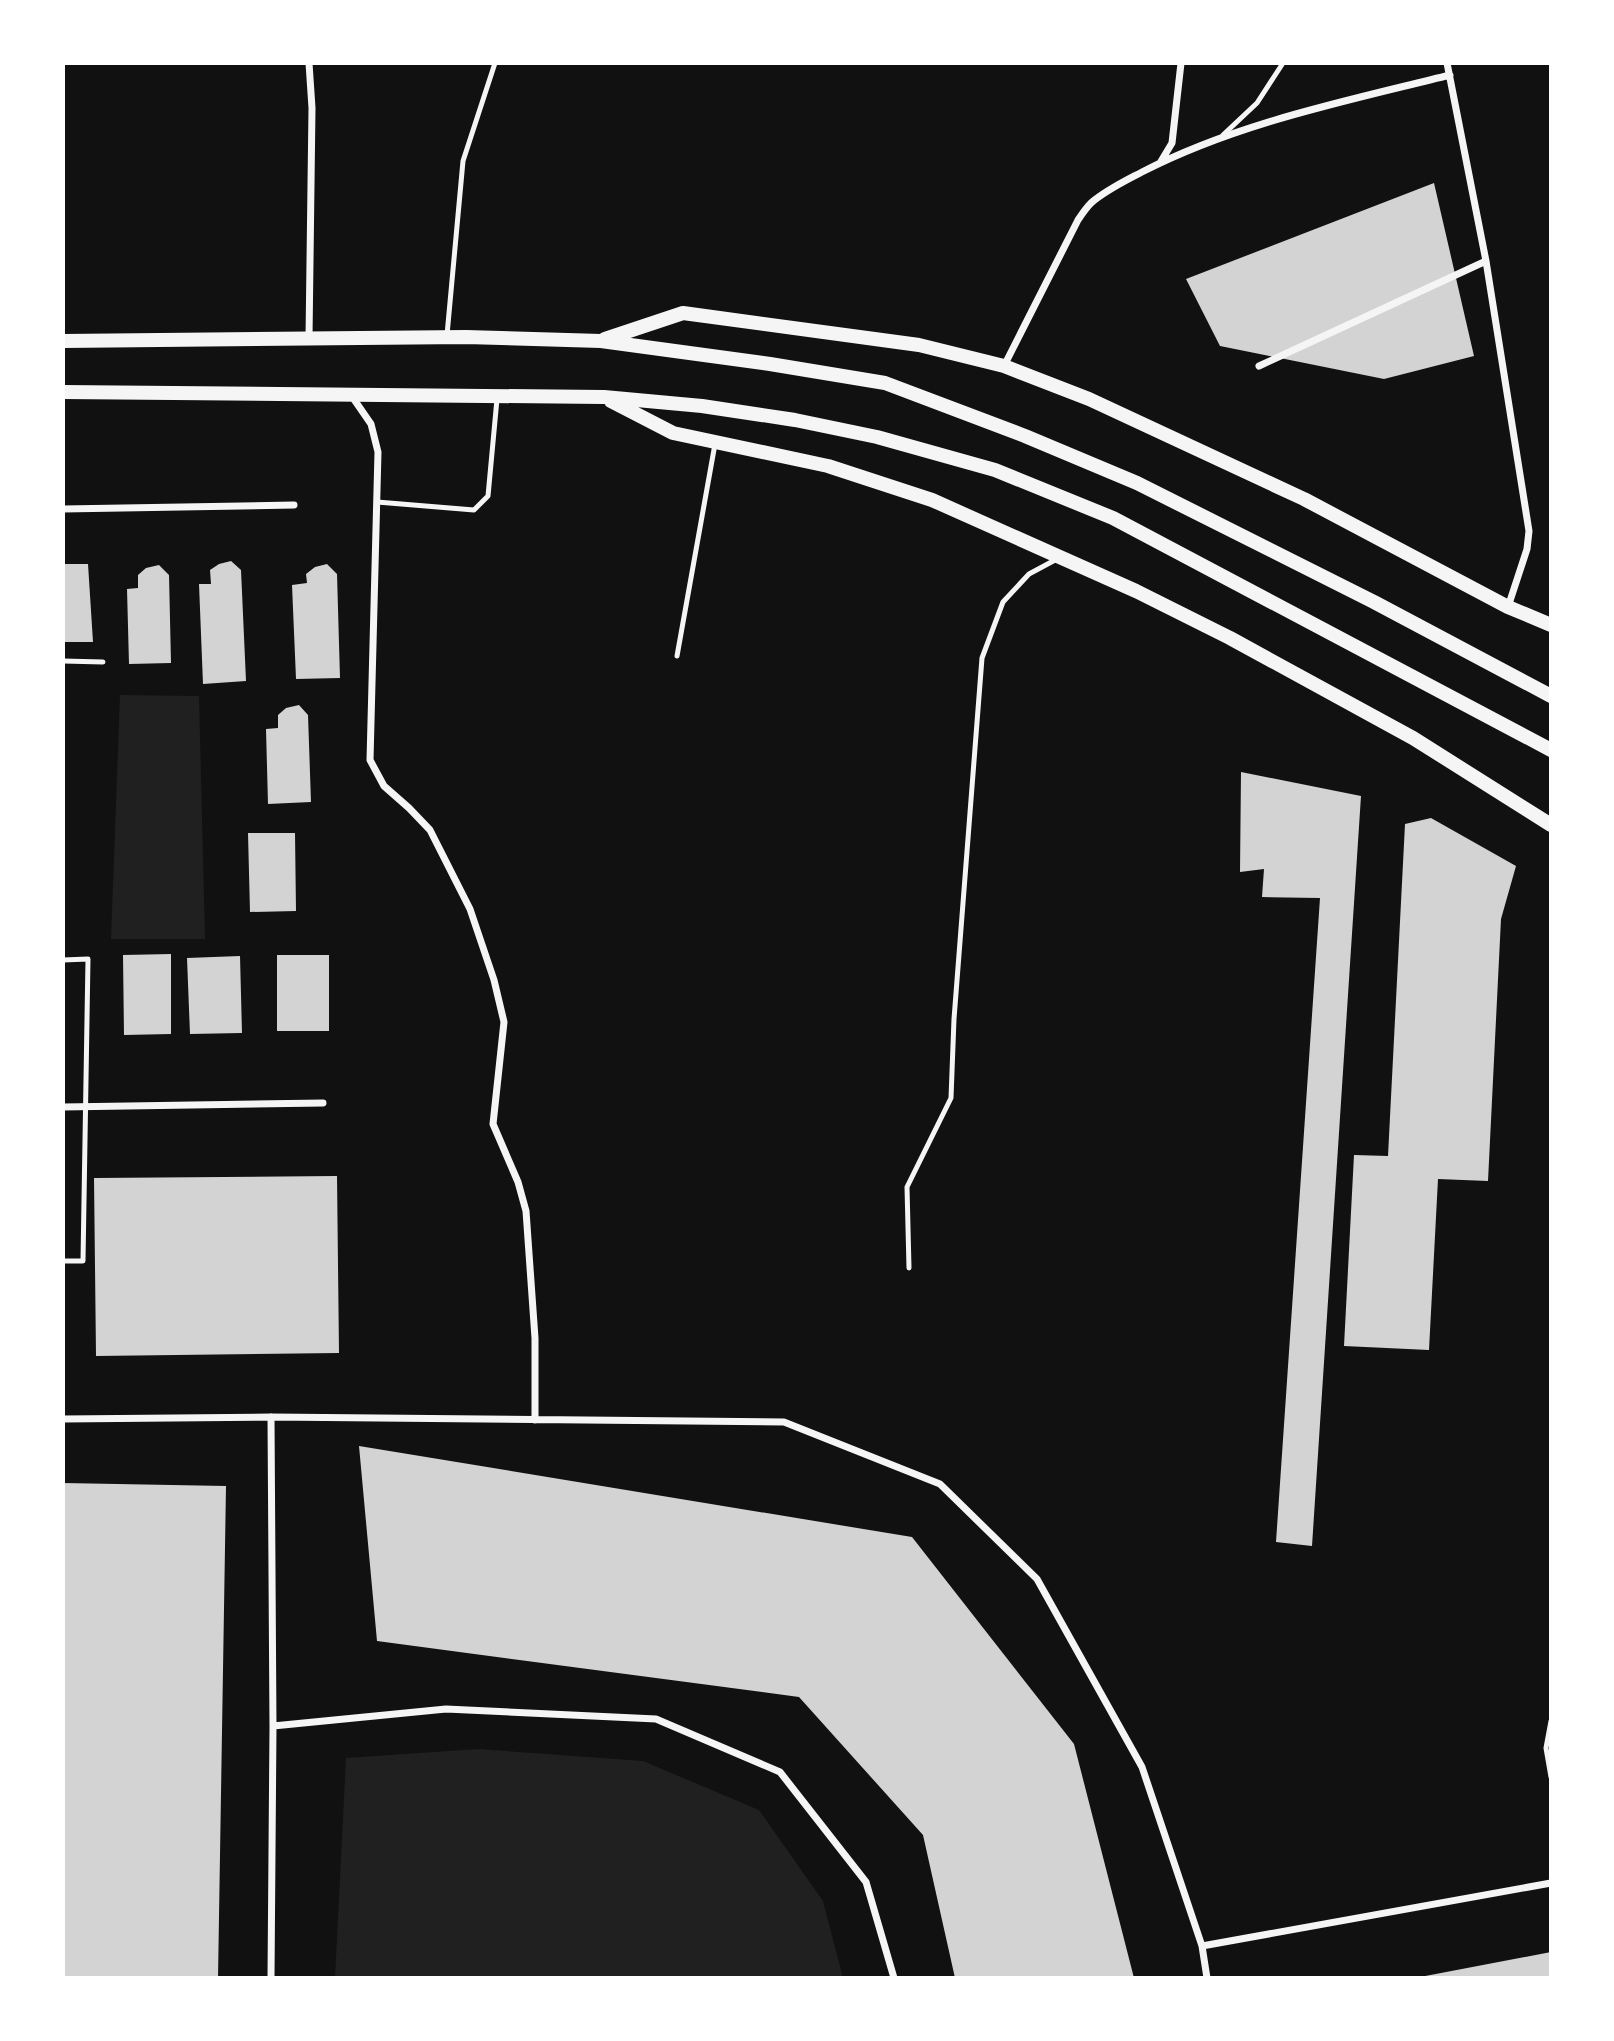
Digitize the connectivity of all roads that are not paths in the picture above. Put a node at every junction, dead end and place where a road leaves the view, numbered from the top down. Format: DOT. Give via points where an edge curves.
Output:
graph roads {
  1 [pos="309,63"];
  2 [pos="495,63"];
  3 [pos="1181,63"];
  4 [pos="1283,63"];
  5 [pos="1447,63"];
  6 [pos="1450,75"];
  7 [pos="1218,140"];
  8 [pos="1160,163"];
  9 [pos="1486,261"];
  10 [pos="309,338"];
  11 [pos="446,338"];
  12 [pos="63,341"];
  13 [pos="601,341"];
  14 [pos="1004,366"];
  15 [pos="1259,366"];
  16 [pos="63,393"];
  17 [pos="351,395"];
  18 [pos="498,396"];
  19 [pos="604,397"];
  20 [pos="715,441"];
  21 [pos="377,502"];
  22 [pos="294,505"];
  23 [pos="63,509"];
  24 [pos="1060,557"];
  25 [pos="1508,607"];
  26 [pos="1551,625"];
  27 [pos="677,656"];
  28 [pos="63,662"];
  29 [pos="103,662"];
  30 [pos="1551,696"];
  31 [pos="1551,750"];
  32 [pos="1551,825"];
  33 [pos="63,960"];
  34 [pos="323,1103"];
  35 [pos="63,1107"];
  36 [pos="86,1107"];
  37 [pos="63,1261"];
  38 [pos="909,1268"];
  39 [pos="271,1417"];
  40 [pos="63,1419"];
  41 [pos="535,1420"];
  42 [pos="1551,1721"];
  43 [pos="273,1726"];
  44 [pos="1551,1777"];
  45 [pos="1551,1883"];
  46 [pos="1202,1946"];
  47 [pos="271,1978"];
  48 [pos="894,1978"];
  49 [pos="1207,1978"];
  1 -- 10 [label="street"];
  2 -- 11 [label="lane" via="463,161"];
  3 -- 8 [label="street" via="1172,143"];
  4 -- 7 [label="lane" via="1256,103"];
  5 -- 6 [label="street"];
  6 -- 7 [label="street"];
  6 -- 9 [label="street"];
  7 -- 8 [label="street"];
  8 -- 14 [label="street" via="1090,204"];
  9 -- 15 [label="street"];
  9 -- 25 [label="street" via="1529,531"];
  10 -- 11 [label="main road"];
  10 -- 12 [label="main road"];
  11 -- 13 [label="main road"];
  13 -- 14 [label="main road" via="683,313 919,345"];
  13 -- 30 [label="main road" via="885,383 1138,483"];
  14 -- 25 [label="main road" via="1089,399 1304,499"];
  16 -- 17 [label="main road"];
  17 -- 18 [label="main road"];
  17 -- 21 [label="street" via="370,424 378,452"];
  18 -- 19 [label="main road"];
  18 -- 21 [label="lane" via="488,496 474,510"];
  19 -- 20 [label="main road" via="673,433"];
  19 -- 31 [label="main road" via="795,420 995,470 1112,518"];
  20 -- 24 [label="main road" via="828,466 919,496"];
  20 -- 27 [label="lane"];
  21 -- 41 [label="street" via="370,760 384,786 430,830 470,909 494,980 503,1022 493,1124 526,1211 535,1338"];
  22 -- 23 [label="street"];
  24 -- 32 [label="main road" via="1230,638 1413,738"];
  24 -- 38 [label="lane" via="1029,574 1003,602 982,657 951,1098 907,1187"];
  25 -- 26 [label="main road"];
  28 -- 29 [label="lane"];
  33 -- 36 [label="lane" via="88,959"];
  34 -- 36 [label="street"];
  35 -- 36 [label="street"];
  36 -- 37 [label="lane" via="83,1261"];
  39 -- 40 [label="street"];
  39 -- 41 [label="street"];
  39 -- 43 [label="street"];
  41 -- 46 [label="street" via="784,1422 940,1485 1037,1579 1142,1767"];
  42 -- 44 [label="lane" via="1546,1748"];
  43 -- 47 [label="street"];
  43 -- 48 [label="street" via="446,1709 656,1719 780,1772 866,1882"];
  45 -- 46 [label="street"];
  46 -- 49 [label="street"];
}
